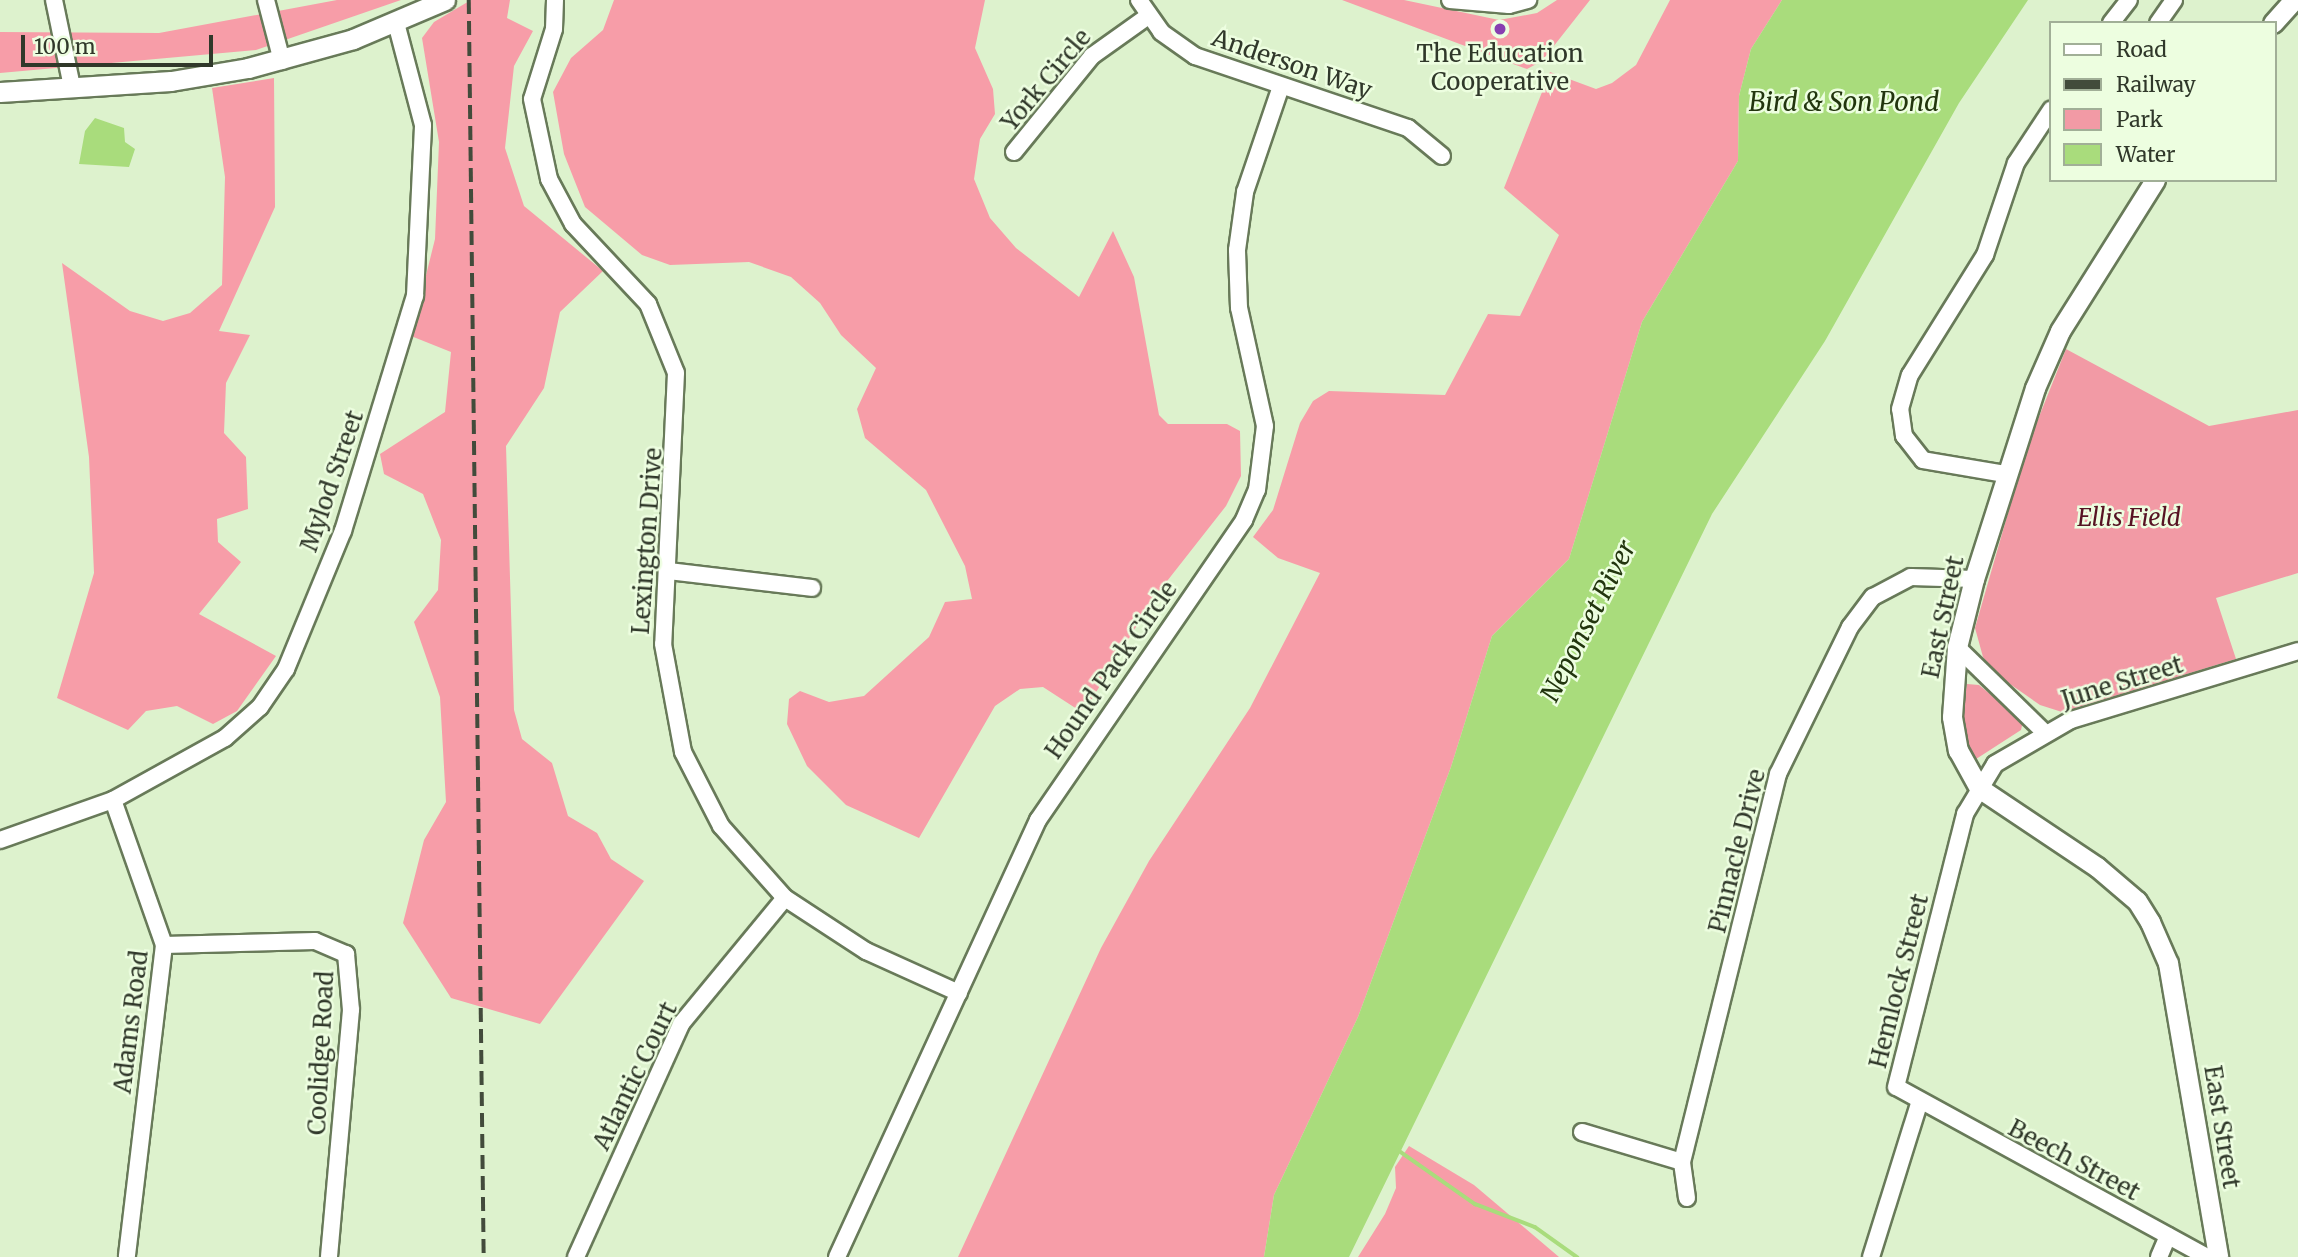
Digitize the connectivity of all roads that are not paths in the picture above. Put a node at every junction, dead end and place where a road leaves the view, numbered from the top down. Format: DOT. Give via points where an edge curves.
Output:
graph roads {
  1 [pos="54,0"];
  2 [pos="267,0"];
  3 [pos="446,0"];
  4 [pos="555,0"];
  5 [pos="1139,0"];
  6 [pos="1450,0"];
  7 [pos="1528,0"];
  8 [pos="2129,0"];
  9 [pos="2173,0"];
  10 [pos="2294,0"];
  11 [pos="1148,16"];
  12 [pos="2113,21"];
  13 [pos="2159,21"];
  14 [pos="2275,21"];
  15 [pos="396,23"];
  16 [pos="282,61"];
  17 [pos="1281,86"];
  18 [pos="72,88"];
  19 [pos="0,92"];
  20 [pos="2046,125"];
  21 [pos="1014,152"];
  22 [pos="1442,156"];
  23 [pos="2154,182"];
  24 [pos="2004,474"];
  25 [pos="668,571"];
  26 [pos="1974,579"];
  27 [pos="812,588"];
  28 [pos="1958,646"];
  29 [pos="2298,652"];
  30 [pos="2043,731"];
  31 [pos="1979,788"];
  32 [pos="113,800"];
  33 [pos="0,840"];
  34 [pos="785,898"];
  35 [pos="164,945"];
  36 [pos="959,993"];
  37 [pos="1919,1104"];
  38 [pos="1582,1132"];
  39 [pos="1682,1162"];
  40 [pos="1687,1198"];
  41 [pos="2168,1236"];
  42 [pos="127,1257"];
  43 [pos="329,1257"];
  44 [pos="576,1257"];
  45 [pos="837,1257"];
  46 [pos="1871,1257"];
  47 [pos="2159,1257"];
  48 [pos="2207,1257"];
  49 [pos="2218,1257"];
  1 -- 18 [label="street"];
  2 -- 16 [label="street"];
  3 -- 15 [label="street"];
  4 -- 25 [label="street, Lexington Drive" via="554,29 532,99 549,179 573,224 648,304 676,373"];
  5 -- 11 [label="street, Anderson Way"];
  6 -- 7 [label="street" via="1509,5"];
  8 -- 12 [label="street"];
  9 -- 13 [label="street"];
  10 -- 14 [label="street"];
  11 -- 17 [label="street, Anderson Way" via="1195,56"];
  11 -- 21 [label="street, York Circle" via="1092,56"];
  15 -- 16 [label="street"];
  15 -- 32 [label="street, Mylod Street" via="422,125 422,238 412,307 343,531 286,669 261,707 225,738"];
  16 -- 18 [label="street" via="212,75"];
  17 -- 22 [label="street, Anderson Way" via="1408,128"];
  17 -- 36 [label="street, Hound Pack Circle" via="1245,192 1237,250 1239,307 1265,426 1257,490 1244,520 1051,798"];
  18 -- 19 [label="street"];
  20 -- 24 [label="street" via="2016,163 1985,255 1910,376 1900,409 1907,442 1923,460"];
  23 -- 24 [label="street, East Street" via="2060,331"];
  24 -- 26 [label="street, East Street"];
  25 -- 27 [label="street"];
  25 -- 34 [label="street, Lexington Drive" via="663,644 683,752 721,826"];
  26 -- 28 [label="street, East Street"];
  26 -- 39 [label="street, Pinnacle Drive" via="1911,577 1873,597 1833,658 1778,774"];
  28 -- 30 [label="street"];
  28 -- 31 [label="street, East Street" via="1952,718 1958,750"];
  29 -- 30 [label="street, June Street"];
  30 -- 31 [label="street, June Street" via="1995,764"];
  31 -- 37 [label="street, Hemlock Street" via="1965,814 1896,1087"];
  31 -- 49 [label="street, East Street" via="2098,867 2137,901 2150,922 2172,986"];
  32 -- 33 [label="street, Mylod Street"];
  32 -- 35 [label="street, Adams Road"];
  34 -- 36 [label="street, Lexington Drive" via="866,951"];
  34 -- 44 [label="street, Atlantic Court" via="681,1024"];
  35 -- 42 [label="street, Adams Road"];
  35 -- 43 [label="street, Coolidge Road" via="315,941 346,954 351,1010"];
  36 -- 45 [label="street, Hound Pack Circle"];
  37 -- 41 [label="street, Beech Street"];
  37 -- 46 [label="street"];
  38 -- 39 [label="street"];
  39 -- 40 [label="street, Pinnacle Drive"];
  41 -- 47 [label="street"];
  41 -- 48 [label="street, Beech Street"];
}
